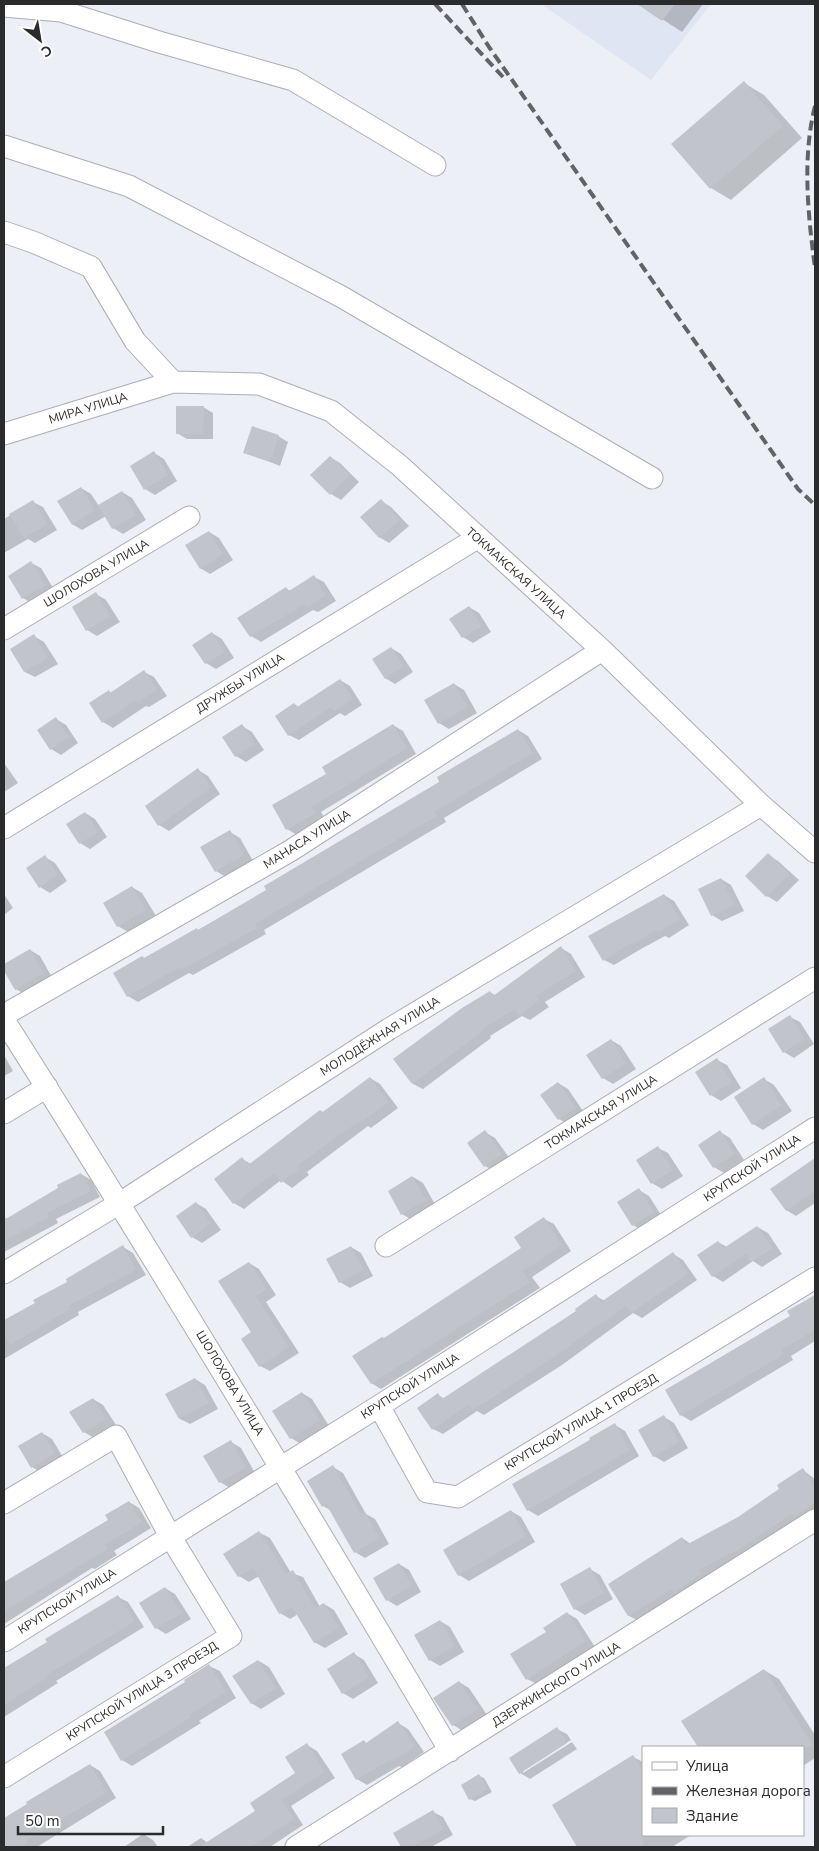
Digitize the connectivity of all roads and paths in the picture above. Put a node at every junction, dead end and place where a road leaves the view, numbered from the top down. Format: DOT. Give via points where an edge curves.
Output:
graph roads {
  1 [pos="4,6"];
  2 [pos="4,146"];
  3 [pos="435,165"];
  4 [pos="4,232"];
  5 [pos="173,382"];
  6 [pos="4,434"];
  7 [pos="652,478"];
  8 [pos="189,517"];
  9 [pos="476,538"];
  10 [pos="4,629"];
  11 [pos="602,650"];
  12 [pos="761,805"];
  13 [pos="4,828"];
  14 [pos="815,852"];
  15 [pos="815,978"];
  16 [pos="4,1015"];
  17 [pos="4,1020"];
  18 [pos="47,1088"];
  19 [pos="4,1113"];
  20 [pos="815,1128"];
  21 [pos="120,1202"];
  22 [pos="386,1246"];
  23 [pos="4,1273"];
  24 [pos="815,1278"];
  25 [pos="379,1406"];
  26 [pos="281,1466"];
  27 [pos="4,1503"];
  28 [pos="815,1520"];
  29 [pos="170,1536"];
  30 [pos="4,1641"];
  31 [pos="450,1751"];
  32 [pos="4,1777"];
  33 [pos="296,1847"];
  1 -- 3 [label="street" via="61,11 293,80"];
  2 -- 7 [label="street" via="138,190 342,297"];
  4 -- 5 [label="street" via="91,268 136,341"];
  5 -- 6 [label="street, МИРА УЛИЦА"];
  5 -- 9 [label="street, ТОКМАКСКАЯ УЛИЦА" via="259,384 331,412 399,465"];
  8 -- 10 [label="street, ШОЛОХОВА УЛИЦА"];
  9 -- 11 [label="street, ТОКМАКСКАЯ УЛИЦА"];
  9 -- 13 [label="street, ДРУЖБЫ УЛИЦА"];
  11 -- 12 [label="street, ТОКМАКСКАЯ УЛИЦА"];
  11 -- 16 [label="street, МАНАСА УЛИЦА" via="290,851"];
  12 -- 14 [label="street, ТОКМАКСКАЯ УЛИЦА"];
  12 -- 21 [label="street, МОЛОДЁЖНАЯ УЛИЦА" via="389,1029"];
  15 -- 22 [label="street, ТОКМАКСКАЯ УЛИЦА"];
  17 -- 18 [label="street, ШОЛОХОВА УЛИЦА"];
  18 -- 19 [label="street"];
  18 -- 21 [label="street, ШОЛОХОВА УЛИЦА"];
  20 -- 25 [label="street, КРУПСКОЙ УЛИЦА"];
  21 -- 23 [label="street, МОЛОДЁЖНАЯ УЛИЦА"];
  21 -- 26 [label="street, ШОЛОХОВА УЛИЦА"];
  24 -- 25 [label="street, КРУПСКОЙ УЛИЦА 1 ПРОЕЗД" via="458,1498 427,1492"];
  25 -- 26 [label="street, КРУПСКОЙ УЛИЦА"];
  26 -- 29 [label="street, КРУПСКОЙ УЛИЦА"];
  26 -- 31 [label="street, ШОЛОХОВА УЛИЦА"];
  27 -- 29 [label="street" via="116,1436"];
  28 -- 31 [label="street, ДЗЕРЖИНСКОГО УЛИЦА"];
  29 -- 30 [label="street, КРУПСКОЙ УЛИЦА"];
  29 -- 32 [label="street, КРУПСКОЙ УЛИЦА 3 ПРОЕЗД" via="231,1636"];
  31 -- 33 [label="street, ДЗЕРЖИНСКОГО УЛИЦА"];
}
